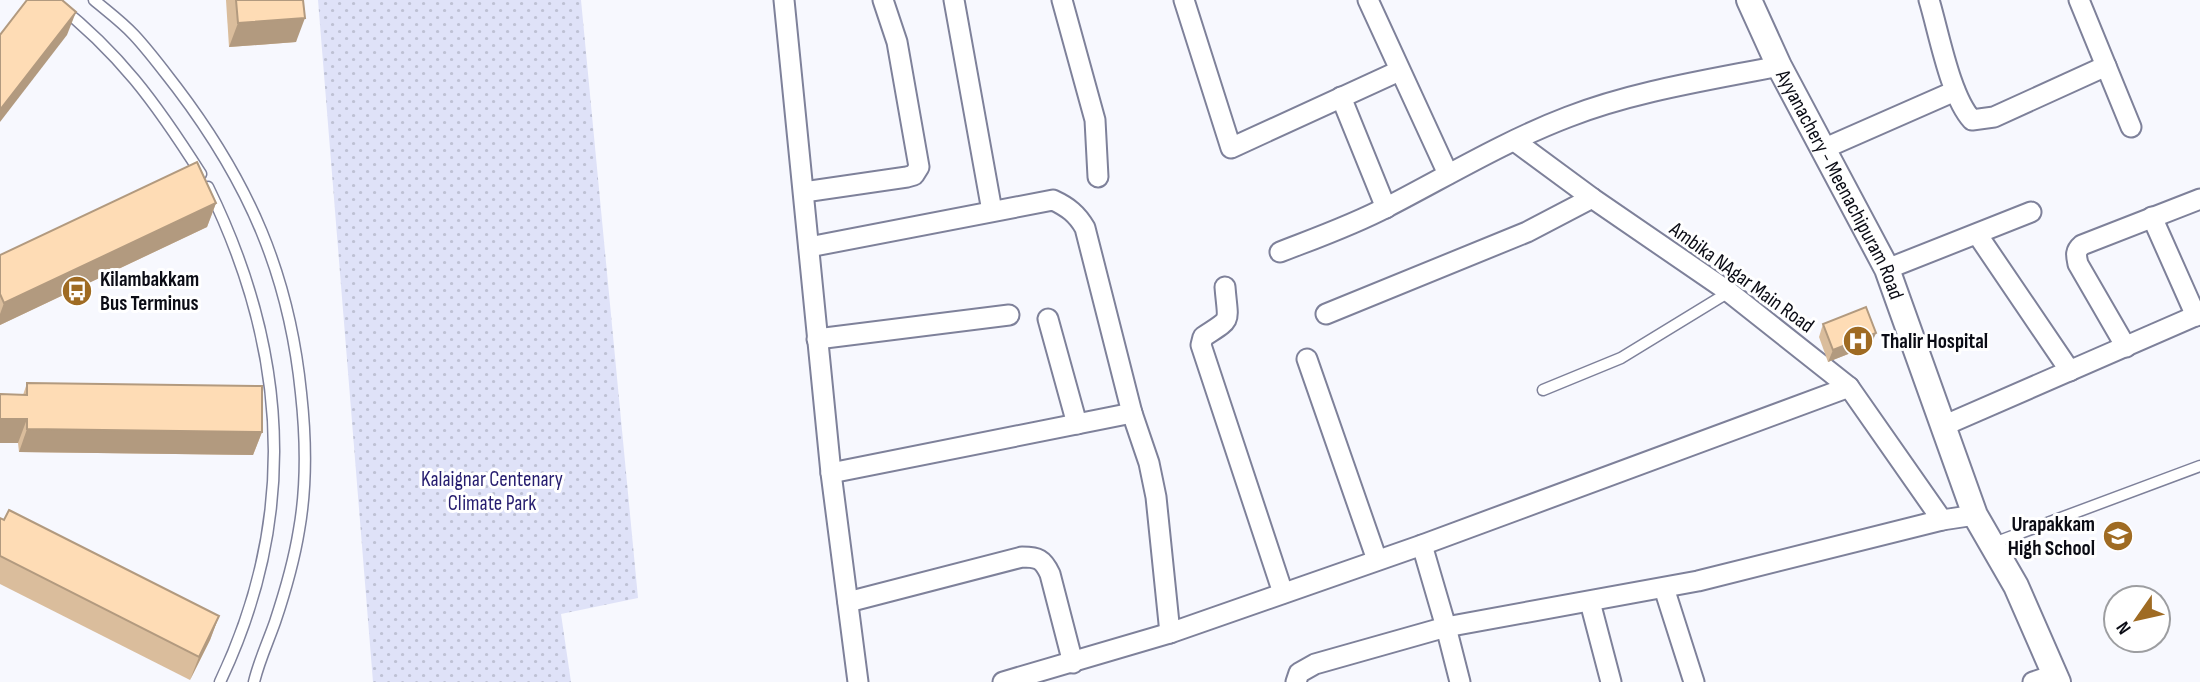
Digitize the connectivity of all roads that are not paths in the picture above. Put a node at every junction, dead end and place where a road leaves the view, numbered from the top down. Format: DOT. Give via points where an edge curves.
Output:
graph roads {
  1 [pos="52,0"];
  2 [pos="94,0"];
  3 [pos="784,0"];
  4 [pos="883,0"];
  5 [pos="954,0"];
  6 [pos="1062,0"];
  7 [pos="1184,0"];
  8 [pos="1368,0"];
  9 [pos="1749,0"];
  10 [pos="1929,0"];
  11 [pos="2079,0"];
  12 [pos="1779,66"];
  13 [pos="2106,66"];
  14 [pos="1399,71"];
  15 [pos="1955,92"];
  16 [pos="1341,97"];
  17 [pos="2131,127"];
  18 [pos="1516,142"];
  19 [pos="1823,149"];
  20 [pos="1448,174"];
  21 [pos="1098,177"];
  22 [pos="804,192"];
  23 [pos="1592,198"];
  24 [pos="2200,199"];
  25 [pos="1386,208"];
  26 [pos="992,211"];
  27 [pos="2031,212"];
  28 [pos="2152,217"];
  29 [pos="1977,234"];
  30 [pos="809,247"];
  31 [pos="1280,253"];
  32 [pos="1887,269"];
  33 [pos="1225,287"];
  34 [pos="1730,292"];
  35 [pos="1326,314"];
  36 [pos="1009,315"];
  37 [pos="2198,315"];
  38 [pos="1048,320"];
  39 [pos="817,339"];
  40 [pos="2126,347"];
  41 [pos="1307,359"];
  42 [pos="2070,370"];
  43 [pos="1849,387"];
  44 [pos="1543,390"];
  45 [pos="1132,413"];
  46 [pos="1077,424"];
  47 [pos="1943,426"];
  48 [pos="2200,467"];
  49 [pos="831,473"];
  50 [pos="1975,516"];
  51 [pos="1942,520"];
  52 [pos="1991,544"];
  53 [pos="1422,545"];
  54 [pos="1377,560"];
  55 [pos="1664,588"];
  56 [pos="1283,593"];
  57 [pos="848,602"];
  58 [pos="1590,602"];
  59 [pos="1446,627"];
  60 [pos="1170,633"];
  61 [pos="1073,663"];
  62 [pos="1046,676"];
  63 [pos="2049,680"];
  64 [pos="220,682"];
  65 [pos="254,682"];
  66 [pos="858,682"];
  67 [pos="1003,682"];
  68 [pos="1296,682"];
  69 [pos="1460,682"];
  70 [pos="1611,682"];
  71 [pos="1694,682"];
  1 -- 64 [label="lane" via="112,52 138,82 204,179 221,213 266,351 275,447 268,534 247,617"];
  2 -- 65 [label="lane" via="133,34 159,65 231,167 260,224 289,317 300,384 305,477 288,578"];
  3 -- 22 [label="street"];
  4 -- 22 [label="street" via="897,42 919,167 907,177"];
  5 -- 26 [label="street"];
  6 -- 21 [label="street" via="1095,120"];
  7 -- 16 [label="street" via="1231,148"];
  8 -- 14 [label="street"];
  9 -- 12 [label="street, Ayyanachery - Meenachipuram Road"];
  10 -- 15 [label="street"];
  11 -- 13 [label="street"];
  12 -- 18 [label="street" via="1613,103 1566,118"];
  12 -- 19 [label="street, Ayyanachery - Meenachipuram Road"];
  13 -- 15 [label="street" via="1981,120 1972,120 1965,113"];
  13 -- 17 [label="street"];
  14 -- 16 [label="street"];
  14 -- 20 [label="street"];
  15 -- 19 [label="street"];
  16 -- 25 [label="street"];
  18 -- 20 [label="street"];
  18 -- 23 [label="street, Ambika NAgar Main Road"];
  19 -- 32 [label="street, Ayyanachery - Meenachipuram Road"];
  20 -- 25 [label="street"];
  22 -- 30 [label="street"];
  23 -- 34 [label="street, Ambika NAgar Main Road"];
  23 -- 35 [label="street" via="1528,232"];
  24 -- 28 [label="street"];
  25 -- 31 [label="street"];
  26 -- 30 [label="street"];
  26 -- 45 [label="street" via="1053,200 1078,216 1085,228"];
  27 -- 29 [label="street"];
  28 -- 37 [label="street"];
  28 -- 40 [label="street" via="2077,249 2078,264"];
  29 -- 32 [label="street"];
  29 -- 42 [label="street"];
  30 -- 39 [label="street"];
  32 -- 47 [label="street, Ayyanachery - Meenachipuram Road"];
  33 -- 56 [label="street" via="1226,322 1203,337 1201,345"];
  34 -- 43 [label="street, Ambika NAgar Main Road"];
  34 -- 44 [label="lane" via="1621,358"];
  36 -- 39 [label="street"];
  37 -- 40 [label="street"];
  38 -- 46 [label="street"];
  39 -- 49 [label="street"];
  40 -- 42 [label="street"];
  41 -- 54 [label="street"];
  42 -- 47 [label="street"];
  43 -- 51 [label="street, Ambika NAgar Main Road"];
  43 -- 53 [label="street"];
  45 -- 46 [label="street"];
  45 -- 60 [label="street" via="1156,497"];
  46 -- 49 [label="street"];
  47 -- 50 [label="street, Ayyanachery - Meenachipuram Road"];
  48 -- 52 [label="lane"];
  49 -- 57 [label="street"];
  50 -- 51 [label="street"];
  50 -- 52 [label="street, Ayyanachery - Meenachipuram Road"];
  51 -- 55 [label="street"];
  52 -- 63 [label="street, Ayyanachery - Meenachipuram Road" via="2016,586"];
  53 -- 54 [label="street"];
  53 -- 59 [label="street"];
  54 -- 56 [label="street"];
  55 -- 58 [label="street"];
  55 -- 71 [label="street"];
  56 -- 60 [label="street"];
  57 -- 61 [label="street" via="1037,557 1050,574"];
  57 -- 66 [label="street"];
  58 -- 59 [label="street"];
  58 -- 70 [label="street"];
  59 -- 68 [label="street" via="1315,664 1299,673"];
  59 -- 69 [label="street"];
  60 -- 61 [label="street"];
  61 -- 62 [label="street"];
  62 -- 67 [label="street"];
}
